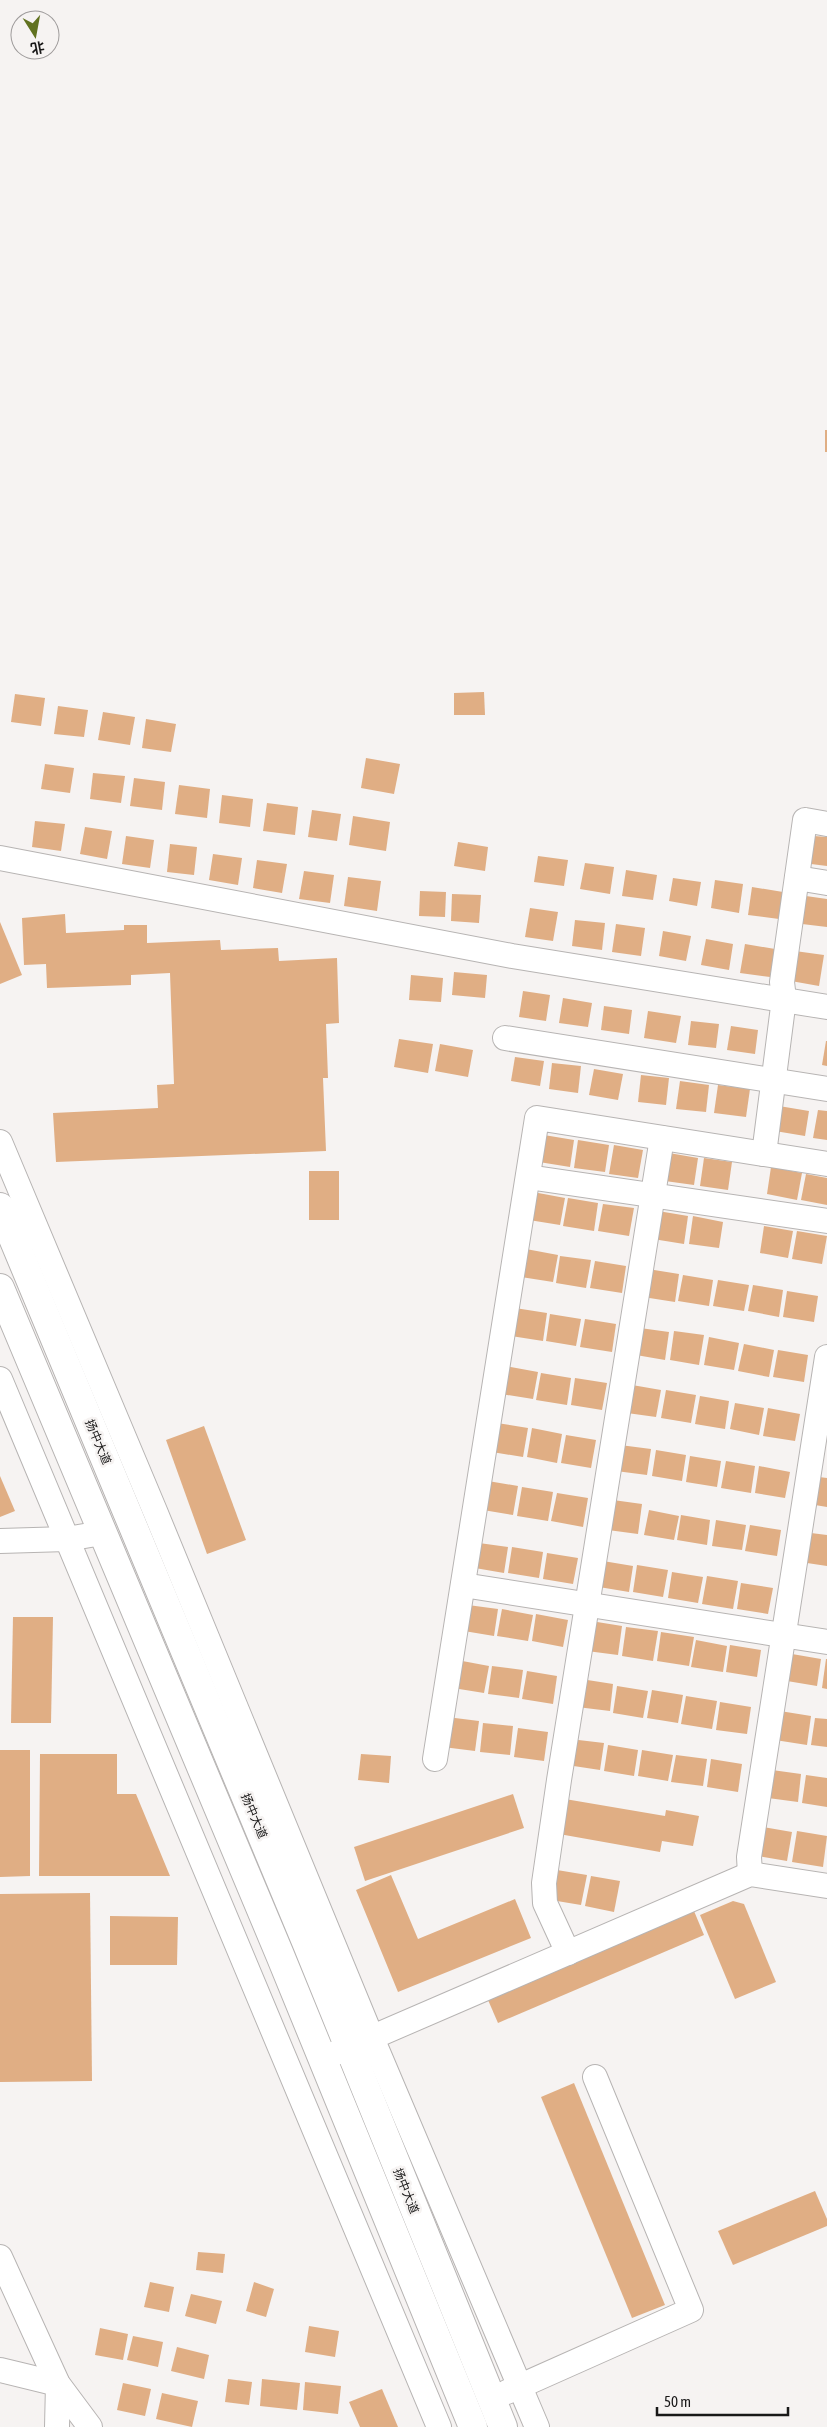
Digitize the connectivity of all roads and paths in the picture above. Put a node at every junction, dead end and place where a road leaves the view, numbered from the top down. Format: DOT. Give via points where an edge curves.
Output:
graph roads {
  1 [pos="827,824"];
  2 [pos="0,858"];
  3 [pos="797,878"];
  4 [pos="827,883"];
  5 [pos="784,999"];
  6 [pos="827,1007"];
  7 [pos="505,1038"];
  8 [pos="773,1079"];
  9 [pos="827,1089"];
  10 [pos="662,1138"];
  11 [pos="0,1142"];
  12 [pos="764,1154"];
  13 [pos="827,1164"];
  14 [pos="528,1177"];
  15 [pos="652,1195"];
  16 [pos="0,1207"];
  17 [pos="827,1221"];
  18 [pos="0,1288"];
  19 [pos="827,1358"];
  20 [pos="0,1379"];
  21 [pos="131,1522"];
  22 [pos="102,1533"];
  23 [pos="66,1539"];
  24 [pos="0,1541"];
  25 [pos="463,1585"];
  26 [pos="587,1605"];
  27 [pos="783,1635"];
  28 [pos="827,1642"];
  29 [pos="435,1759"];
  30 [pos="277,1871"];
  31 [pos="750,1874"];
  32 [pos="250,1883"];
  33 [pos="827,1886"];
  34 [pos="568,1953"];
  35 [pos="360,2043"];
  36 [pos="322,2059"];
  37 [pos="595,2077"];
  38 [pos="0,2257"];
  39 [pos="0,2370"];
  40 [pos="58,2384"];
  41 [pos="520,2387"];
  42 [pos="491,2399"];
  43 [pos="470,2418"];
  44 [pos="58,2427"];
  45 [pos="90,2427"];
  46 [pos="439,2427"];
  47 [pos="503,2427"];
  48 [pos="537,2427"];
  1 -- 3 [label="street" via="805,820"];
  2 -- 5 [label="street" via="512,956"];
  3 -- 4 [label="street"];
  3 -- 5 [label="street" via="782,982"];
  5 -- 6 [label="street"];
  5 -- 8 [label="street"];
  7 -- 8 [label="street"];
  8 -- 9 [label="street"];
  8 -- 12 [label="street"];
  10 -- 12 [label="street"];
  10 -- 14 [label="street" via="538,1118"];
  10 -- 15 [label="street"];
  11 -- 35 [label="street" via="155,1511"];
  12 -- 13 [label="street"];
  14 -- 15 [label="street"];
  14 -- 25 [label="street"];
  15 -- 17 [label="street"];
  15 -- 26 [label="street"];
  16 -- 21 [label="main road, 扬中大道"];
  18 -- 22 [label="main road"];
  19 -- 27 [label="street"];
  20 -- 23 [label="street"];
  21 -- 22 [label="main road"];
  21 -- 30 [label="main road, 扬中大道"];
  22 -- 23 [label="street"];
  22 -- 32 [label="main road"];
  23 -- 24 [label="street"];
  23 -- 46 [label="street"];
  25 -- 26 [label="street"];
  25 -- 29 [label="street"];
  26 -- 27 [label="street"];
  26 -- 34 [label="street" via="544,1883 546,1903"];
  27 -- 28 [label="street"];
  27 -- 31 [label="street" via="749,1857"];
  30 -- 32 [label="main road"];
  30 -- 35 [label="main road, 扬中大道"];
  31 -- 33 [label="street"];
  31 -- 34 [label="street"];
  32 -- 36 [label="main road"];
  34 -- 35 [label="street"];
  35 -- 36 [label="street"];
  35 -- 41 [label="street"];
  35 -- 42 [label="main road, 扬中大道"];
  36 -- 43 [label="main road"];
  37 -- 41 [label="street" via="691,2310"];
  38 -- 40 [label="street"];
  39 -- 40 [label="street"];
  40 -- 44 [label="street"];
  40 -- 45 [label="street"];
  41 -- 42 [label="street"];
  41 -- 48 [label="street"];
  42 -- 43 [label="street"];
  42 -- 47 [label="main road, 扬中大道"];
}
